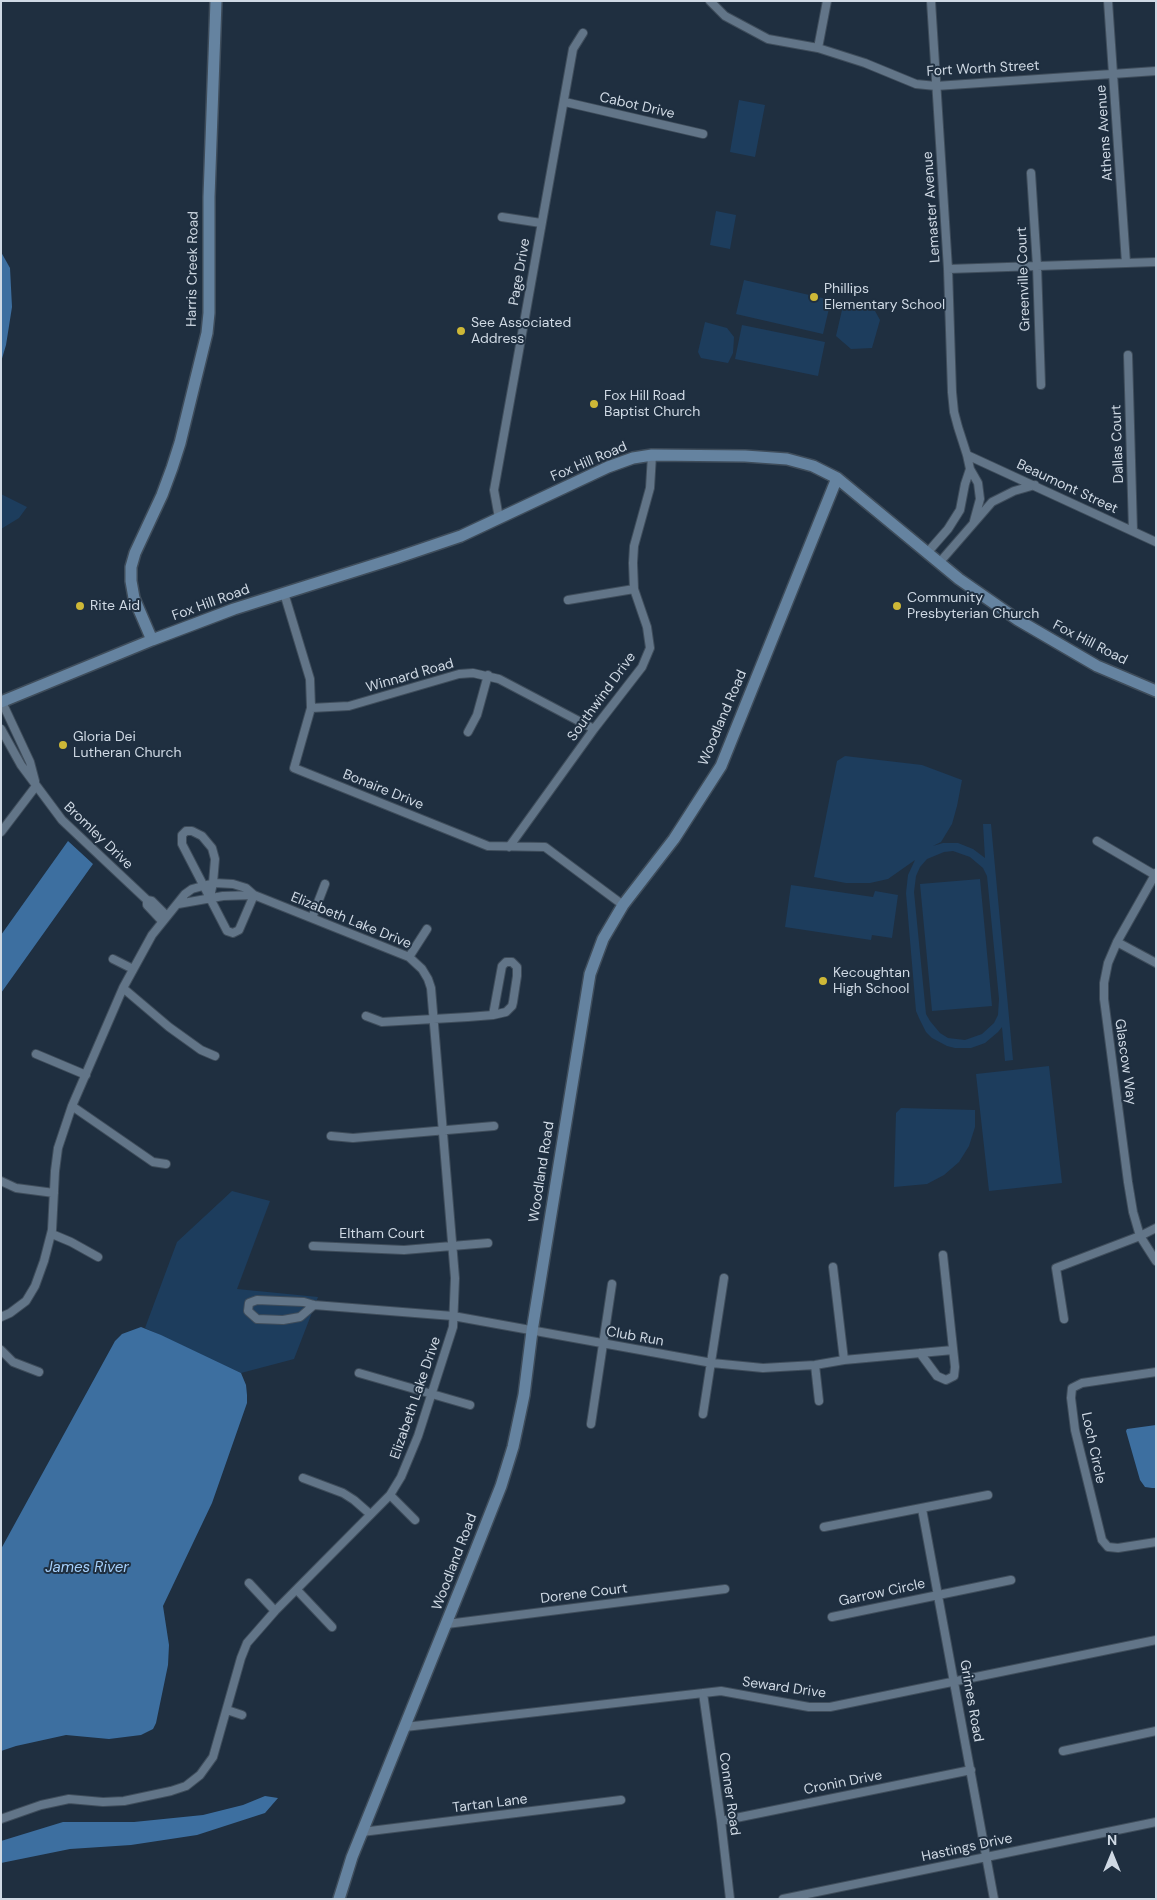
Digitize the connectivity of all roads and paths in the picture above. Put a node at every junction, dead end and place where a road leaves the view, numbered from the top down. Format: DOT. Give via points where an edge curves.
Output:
graph roads {
  1 [pos="216,1"];
  2 [pos="710,1"];
  3 [pos="827,1"];
  4 [pos="931,1"];
  5 [pos="1108,1"];
  6 [pos="583,33"];
  7 [pos="818,48"];
  8 [pos="1156,71"];
  9 [pos="1113,74"];
  10 [pos="936,86"];
  11 [pos="565,102"];
  12 [pos="703,134"];
  13 [pos="1031,173"];
  14 [pos="502,217"];
  15 [pos="541,223"];
  16 [pos="1156,262"];
  17 [pos="1126,263"];
  18 [pos="1037,266"];
  19 [pos="948,269"];
  20 [pos="1128,355"];
  21 [pos="1041,385"];
  22 [pos="652,454"];
  23 [pos="967,455"];
  24 [pos="970,469"];
  25 [pos="837,478"];
  26 [pos="1035,486"];
  27 [pos="499,518"];
  28 [pos="974,521"];
  29 [pos="1133,531"];
  30 [pos="1156,542"];
  31 [pos="927,553"];
  32 [pos="939,563"];
  33 [pos="634,589"];
  34 [pos="284,593"];
  35 [pos="568,600"];
  36 [pos="152,640"];
  37 [pos="488,675"];
  38 [pos="1156,691"];
  39 [pos="1,701"];
  40 [pos="311,708"];
  41 [pos="1,729"];
  42 [pos="594,729"];
  43 [pos="468,732"];
  44 [pos="36,786"];
  45 [pos="1,832"];
  46 [pos="1097,840"];
  47 [pos="509,847"];
  48 [pos="1155,874"];
  49 [pos="214,883"];
  50 [pos="325,884"];
  51 [pos="204,885"];
  52 [pos="254,895"];
  53 [pos="210,897"];
  54 [pos="178,904"];
  55 [pos="623,905"];
  56 [pos="164,918"];
  57 [pos="312,918"];
  58 [pos="427,929"];
  59 [pos="1117,942"];
  60 [pos="409,957"];
  61 [pos="113,959"];
  62 [pos="1156,963"];
  63 [pos="133,969"];
  64 [pos="123,988"];
  65 [pos="493,1015"];
  66 [pos="366,1016"];
  67 [pos="434,1020"];
  68 [pos="36,1054"];
  69 [pos="215,1056"];
  70 [pos="86,1075"];
  71 [pos="72,1106"];
  72 [pos="494,1126"];
  73 [pos="443,1129"];
  74 [pos="331,1136"];
  75 [pos="166,1164"];
  76 [pos="1,1181"];
  77 [pos="54,1193"];
  78 [pos="1156,1228"];
  79 [pos="52,1234"];
  80 [pos="1140,1236"];
  81 [pos="488,1243"];
  82 [pos="313,1246"];
  83 [pos="452,1246"];
  84 [pos="943,1255"];
  85 [pos="98,1257"];
  86 [pos="1156,1261"];
  87 [pos="833,1267"];
  88 [pos="724,1278"];
  89 [pos="612,1284"];
  90 [pos="314,1305"];
  91 [pos="453,1316"];
  92 [pos="1,1317"];
  93 [pos="1064,1318"];
  94 [pos="532,1331"];
  95 [pos="602,1344"];
  96 [pos="1,1350"];
  97 [pos="953,1350"];
  98 [pos="920,1352"];
  99 [pos="844,1360"];
  100 [pos="712,1363"];
  101 [pos="815,1365"];
  102 [pos="39,1372"];
  103 [pos="1156,1372"];
  104 [pos="359,1373"];
  105 [pos="432,1393"];
  106 [pos="819,1401"];
  107 [pos="470,1405"];
  108 [pos="703,1414"];
  109 [pos="591,1424"];
  110 [pos="303,1478"];
  111 [pos="390,1495"];
  112 [pos="988,1495"];
  113 [pos="922,1508"];
  114 [pos="370,1514"];
  115 [pos="415,1520"];
  116 [pos="824,1527"];
  117 [pos="1156,1542"];
  118 [pos="1011,1580"];
  119 [pos="249,1583"];
  120 [pos="725,1589"];
  121 [pos="297,1590"];
  122 [pos="938,1595"];
  123 [pos="275,1611"];
  124 [pos="832,1617"];
  125 [pos="447,1624"];
  126 [pos="332,1627"];
  127 [pos="1156,1640"];
  128 [pos="954,1682"];
  129 [pos="702,1693"];
  130 [pos="227,1710"];
  131 [pos="242,1715"];
  132 [pos="405,1727"];
  133 [pos="1156,1731"];
  134 [pos="1062,1751"];
  135 [pos="970,1770"];
  136 [pos="621,1800"];
  137 [pos="1,1819"];
  138 [pos="721,1821"];
  139 [pos="1156,1822"];
  140 [pos="362,1832"];
  141 [pos="986,1857"];
  142 [pos="339,1899"];
  143 [pos="730,1899"];
  144 [pos="783,1899"];
  145 [pos="994,1899"];
  1 -- 36 [label="main road, Harris Creek Road" via="207,332 172,468 131,567 134,598"];
  2 -- 7 [label="street, Fort Worth Street" via="725,16 768,39"];
  3 -- 7 [label="street"];
  4 -- 10 [label="street, Lemaster Avenue"];
  5 -- 9 [label="street, Athens Avenue"];
  6 -- 11 [label="street, Page Drive" via="573,49"];
  7 -- 10 [label="street, Fort Worth Street" via="916,84"];
  8 -- 9 [label="street, Fort Worth Street"];
  9 -- 10 [label="street, Fort Worth Street"];
  9 -- 17 [label="street, Athens Avenue"];
  10 -- 19 [label="street, Lemaster Avenue"];
  11 -- 12 [label="street, Cabot Drive"];
  11 -- 15 [label="street, Page Drive"];
  13 -- 18 [label="street, Greenville Court"];
  14 -- 15 [label="street"];
  15 -- 27 [label="street, Page Drive" via="494,490"];
  16 -- 17 [label="street"];
  17 -- 18 [label="street"];
  18 -- 19 [label="street"];
  18 -- 21 [label="street, Greenville Court"];
  19 -- 23 [label="street, Lemaster Avenue" via="953,404"];
  20 -- 29 [label="street, Dallas Court"];
  22 -- 25 [label="main road, Fox Hill Road" via="787,460 813,466"];
  22 -- 27 [label="main road, Fox Hill Road" via="608,467"];
  22 -- 33 [label="street, Southwind Drive" via="650,488 634,546"];
  23 -- 24 [label="street, Lemaster Avenue"];
  23 -- 26 [label="street, Beaumont Street"];
  24 -- 28 [label="street, Lemaster Avenue" via="980,490"];
  24 -- 31 [label="street, Lemaster Avenue" via="960,510"];
  25 -- 31 [label="main road, Fox Hill Road"];
  25 -- 55 [label="main road, Woodland Road" via="721,766 674,839"];
  26 -- 28 [label="street, Lemaster Avenue" via="1000,497"];
  26 -- 29 [label="street, Beaumont Street"];
  27 -- 34 [label="main road, Fox Hill Road" via="461,536"];
  28 -- 32 [label="street, Lemaster Avenue"];
  29 -- 30 [label="street, Beaumont Street"];
  31 -- 32 [label="main road, Fox Hill Road"];
  32 -- 38 [label="main road, Fox Hill Road" via="1049,639 1097,666"];
  33 -- 35 [label="street"];
  33 -- 42 [label="street, Southwind Drive" via="647,627 650,648 642,667"];
  34 -- 36 [label="main road, Fox Hill Road"];
  34 -- 40 [label="street, Bonaire Drive" via="310,679"];
  36 -- 39 [label="main road, Fox Hill Road"];
  37 -- 40 [label="street, Winnard Road" via="459,674 349,706"];
  37 -- 42 [label="street, Winnard Road"];
  37 -- 43 [label="street" via="478,715"];
  39 -- 44 [label="street, Bromley Drive" via="30,762"];
  40 -- 47 [label="street, Bonaire Drive" via="294,768 488,846"];
  41 -- 44 [label="street, Bromley Drive"];
  42 -- 47 [label="street, Southwind Drive"];
  44 -- 45 [label="street"];
  44 -- 56 [label="street, Bromley Drive" via="62,820 147,900 152,901"];
  46 -- 48 [label="street"];
  47 -- 55 [label="street, Bonaire Drive" via="545,847"];
  48 -- 59 [label="street, Glascow Way"];
  49 -- 51 [label="street, Elizabeth Lake Drive"];
  49 -- 51 [label="street" via="215,859 211,845 202,836 186,831 182,835 182,844"];
  49 -- 52 [label="street, Elizabeth Lake Drive" via="233,884"];
  49 -- 53 [label="street"];
  50 -- 57 [label="street"];
  51 -- 53 [label="street"];
  51 -- 54 [label="street, Elizabeth Lake Drive" via="189,890"];
  52 -- 53 [label="street, Elizabeth Lake Drive"];
  52 -- 53 [label="street" via="240,927 233,933 226,930"];
  52 -- 57 [label="street, Elizabeth Lake Drive"];
  53 -- 54 [label="street, Elizabeth Lake Drive"];
  54 -- 56 [label="street, Elizabeth Lake Drive"];
  55 -- 94 [label="main road, Woodland Road" via="590,974"];
  56 -- 63 [label="street, Elizabeth Lake Drive"];
  57 -- 60 [label="street, Elizabeth Lake Drive"];
  58 -- 60 [label="street"];
  59 -- 62 [label="street"];
  59 -- 80 [label="street, Glascow Way" via="1108,963 1104,999 1128,1182"];
  60 -- 67 [label="street, Elizabeth Lake Drive" via="428,979"];
  61 -- 63 [label="street"];
  63 -- 64 [label="street, Elizabeth Lake Drive"];
  64 -- 69 [label="street" via="169,1027"];
  64 -- 70 [label="street, Elizabeth Lake Drive"];
  65 -- 65 [label="street" via="509,1010 514,1002 517,972 512,962 502,966"];
  65 -- 67 [label="street"];
  66 -- 67 [label="street" via="382,1022"];
  67 -- 73 [label="street, Elizabeth Lake Drive"];
  68 -- 70 [label="street"];
  70 -- 71 [label="street, Elizabeth Lake Drive"];
  71 -- 75 [label="street" via="154,1162"];
  71 -- 77 [label="street, Elizabeth Lake Drive" via="58,1148"];
  72 -- 73 [label="street"];
  73 -- 74 [label="street" via="353,1138"];
  73 -- 83 [label="street, Elizabeth Lake Drive"];
  76 -- 77 [label="street" via="16,1188"];
  77 -- 79 [label="street, Elizabeth Lake Drive"];
  78 -- 80 [label="street"];
  79 -- 85 [label="street"];
  79 -- 92 [label="street, Elizabeth Lake Drive" via="35,1286 26,1301"];
  80 -- 86 [label="street, Glascow Way"];
  80 -- 93 [label="street" via="1056,1268"];
  81 -- 83 [label="street, Eltham Court"];
  82 -- 83 [label="street, Eltham Court" via="404,1250"];
  83 -- 91 [label="street, Elizabeth Lake Drive"];
  84 -- 97 [label="street"];
  87 -- 99 [label="street"];
  88 -- 100 [label="street"];
  89 -- 95 [label="street"];
  90 -- 90 [label="street, Club Run" via="257,1300 249,1304 248,1311 257,1319 282,1320 300,1318"];
  90 -- 91 [label="street, Club Run"];
  91 -- 94 [label="street, Club Run"];
  91 -- 105 [label="street, Elizabeth Lake Drive"];
  94 -- 95 [label="street, Club Run"];
  94 -- 125 [label="main road, Woodland Road" via="513,1447"];
  95 -- 100 [label="street, Club Run"];
  95 -- 109 [label="street"];
  96 -- 102 [label="street" via="13,1362"];
  97 -- 98 [label="street, Club Run"];
  97 -- 98 [label="street" via="954,1376 946,1380 937,1376"];
  98 -- 99 [label="street, Club Run"];
  99 -- 101 [label="street, Club Run"];
  100 -- 101 [label="street, Club Run" via="763,1368"];
  100 -- 108 [label="street"];
  101 -- 106 [label="street"];
  103 -- 117 [label="street, Loch Circle" via="1082,1383 1072,1388 1071,1398 1075,1430 1102,1540 1108,1547 1118,1548"];
  104 -- 105 [label="street"];
  105 -- 107 [label="street"];
  105 -- 111 [label="street, Elizabeth Lake Drive" via="418,1436"];
  110 -- 114 [label="street" via="343,1493"];
  111 -- 114 [label="street, Elizabeth Lake Drive"];
  111 -- 115 [label="street"];
  112 -- 113 [label="street"];
  113 -- 116 [label="street"];
  113 -- 122 [label="street, Grimes Road"];
  114 -- 121 [label="street, Elizabeth Lake Drive"];
  118 -- 122 [label="street, Garrow Circle"];
  119 -- 123 [label="street"];
  120 -- 125 [label="street, Dorene Court"];
  121 -- 123 [label="street, Elizabeth Lake Drive"];
  121 -- 126 [label="street"];
  122 -- 124 [label="street, Garrow Circle"];
  122 -- 128 [label="street, Grimes Road"];
  123 -- 130 [label="street, Elizabeth Lake Drive" via="248,1643"];
  125 -- 132 [label="main road, Woodland Road"];
  127 -- 128 [label="street, Seward Drive"];
  128 -- 129 [label="street, Seward Drive" via="819,1708 721,1691"];
  128 -- 135 [label="street, Grimes Road"];
  129 -- 132 [label="street, Seward Drive"];
  129 -- 138 [label="street, Conner Road"];
  130 -- 131 [label="street"];
  130 -- 137 [label="street, Elizabeth Lake Drive" via="213,1757 200,1775 186,1786 124,1800 69,1799"];
  132 -- 140 [label="main road, Woodland Road"];
  133 -- 134 [label="street"];
  135 -- 138 [label="street, Cronin Drive"];
  135 -- 141 [label="street, Grimes Road"];
  136 -- 140 [label="street, Tartan Lane"];
  138 -- 143 [label="street, Conner Road"];
  139 -- 141 [label="street, Hastings Drive"];
  140 -- 142 [label="main road, Woodland Road"];
  141 -- 144 [label="street, Hastings Drive"];
  141 -- 145 [label="street, Grimes Road"];
}
